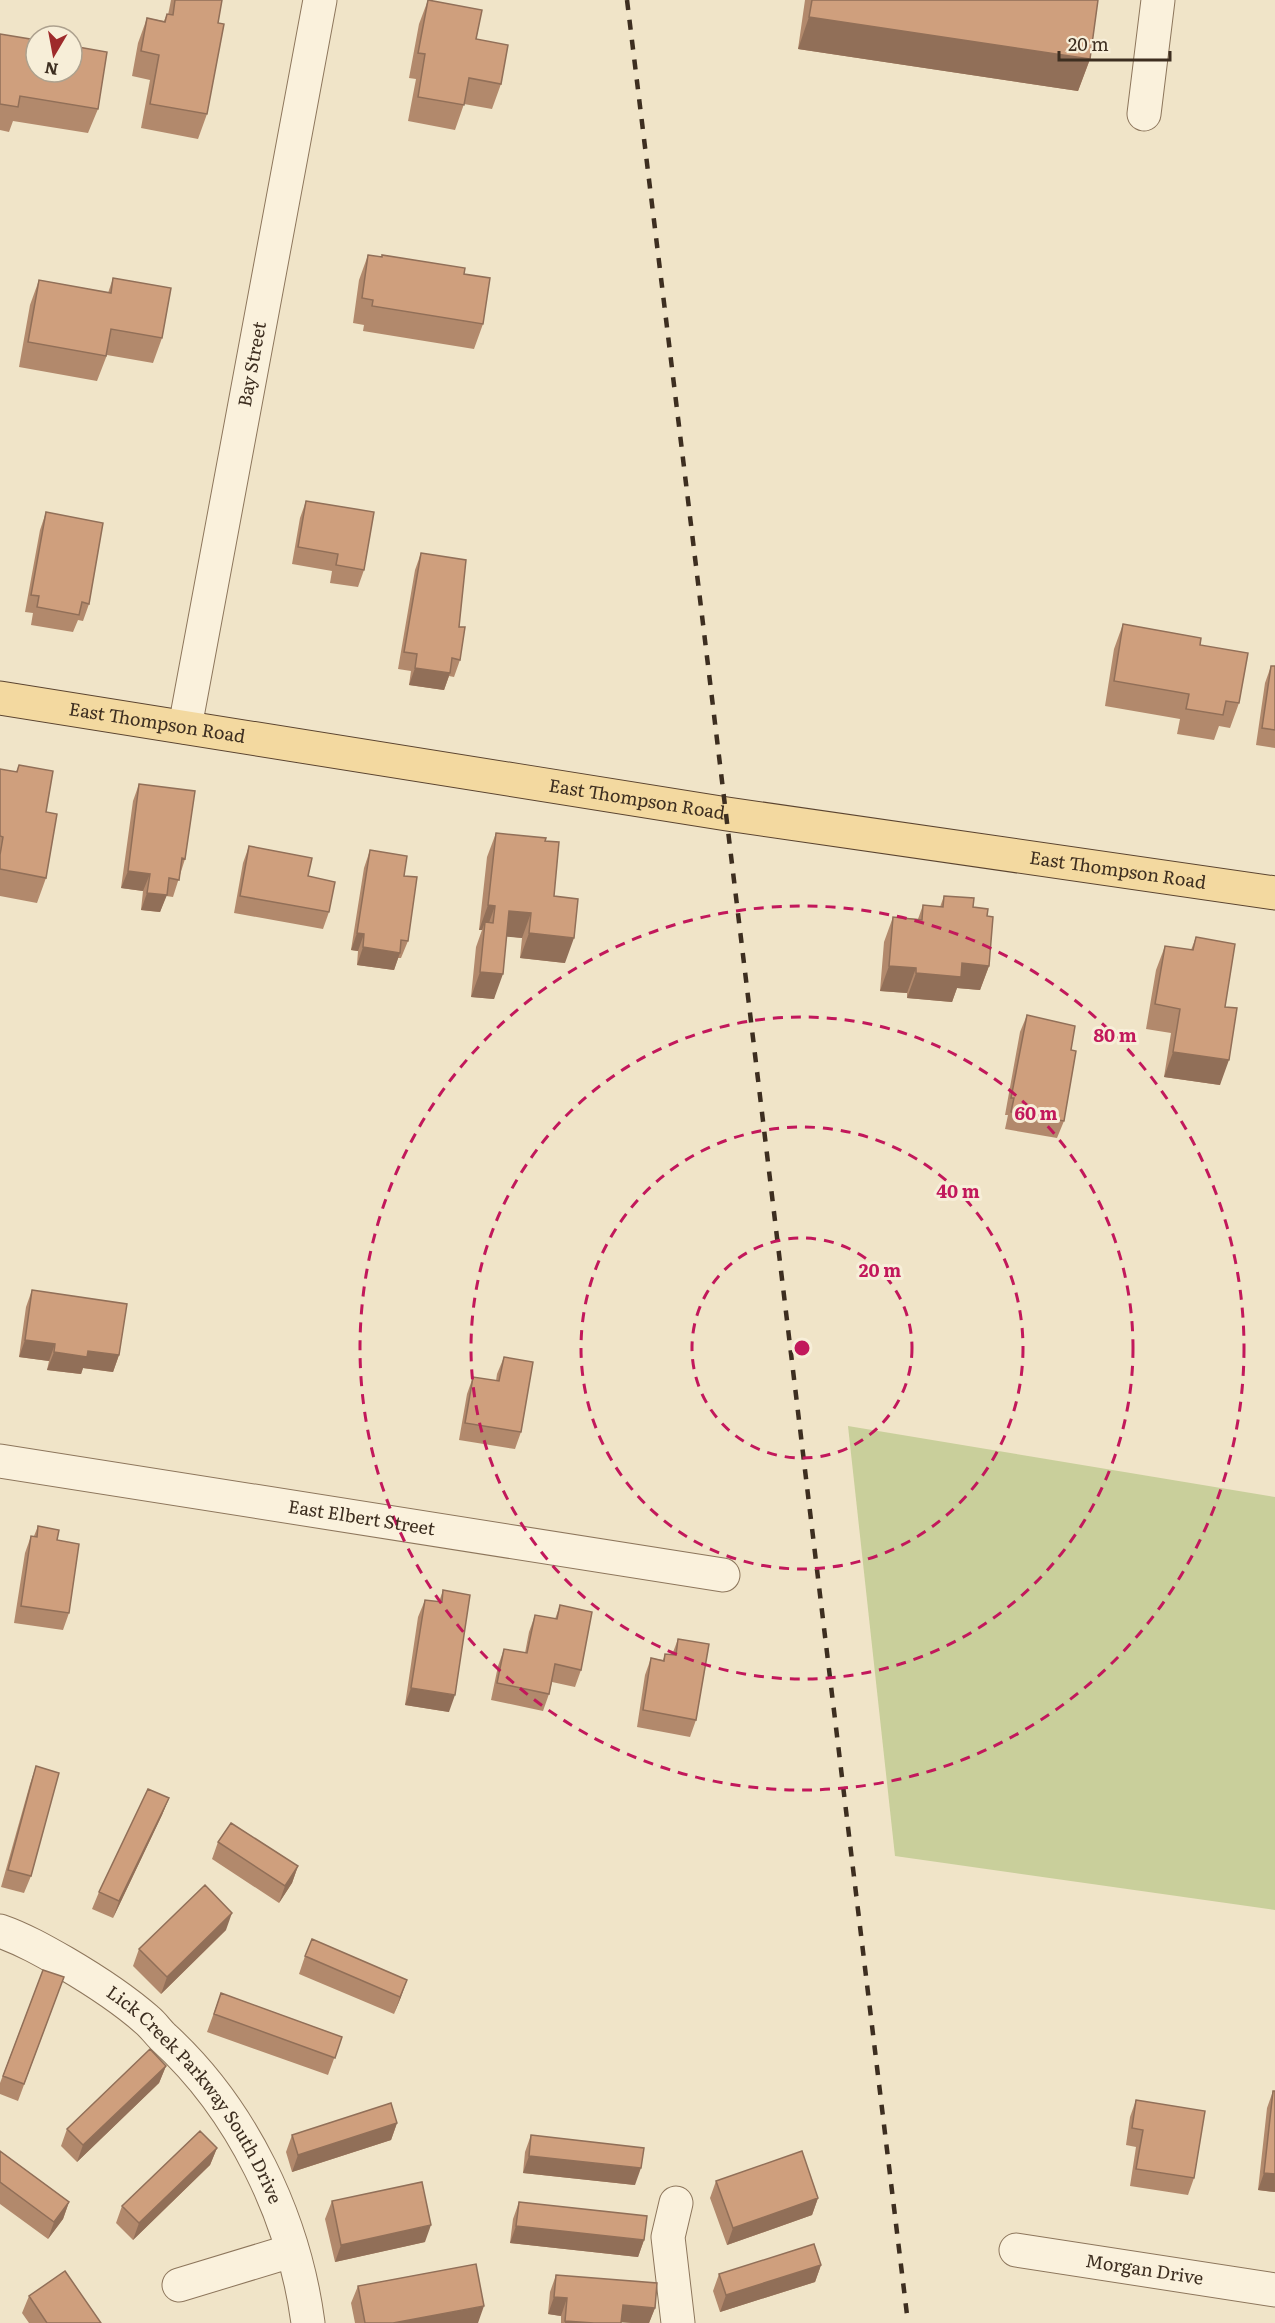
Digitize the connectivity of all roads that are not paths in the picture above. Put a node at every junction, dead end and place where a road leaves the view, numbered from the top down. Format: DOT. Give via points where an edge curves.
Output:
graph roads {
  1 [pos="320,0"];
  2 [pos="1158,0"];
  3 [pos="1144,114"];
  4 [pos="0,698"];
  5 [pos="185,727"];
  6 [pos="1275,893"];
  7 [pos="0,1461"];
  8 [pos="723,1575"];
  9 [pos="0,1931"];
  10 [pos="676,2203"];
  11 [pos="1016,2250"];
  12 [pos="291,2251"];
  13 [pos="179,2286"];
  14 [pos="1275,2290"];
  15 [pos="308,2323"];
  16 [pos="678,2323"];
  1 -- 5 [label="street, Bay Street"];
  2 -- 3 [label="street"];
  4 -- 5 [label="main road, East Thompson Road"];
  5 -- 6 [label="main road, East Thompson Road" via="727,814"];
  7 -- 8 [label="street, East Elbert Street"];
  9 -- 12 [label="street, Lick Creek Parkway South Drive" via="21,1938 123,2000 149,2021 207,2082 237,2125 261,2172 287,2232"];
  10 -- 16 [label="street" via="668,2237"];
  11 -- 14 [label="street, Morgan Drive"];
  12 -- 13 [label="street"];
  12 -- 15 [label="street, Lick Creek Parkway South Drive" via="302,2283"];
}
